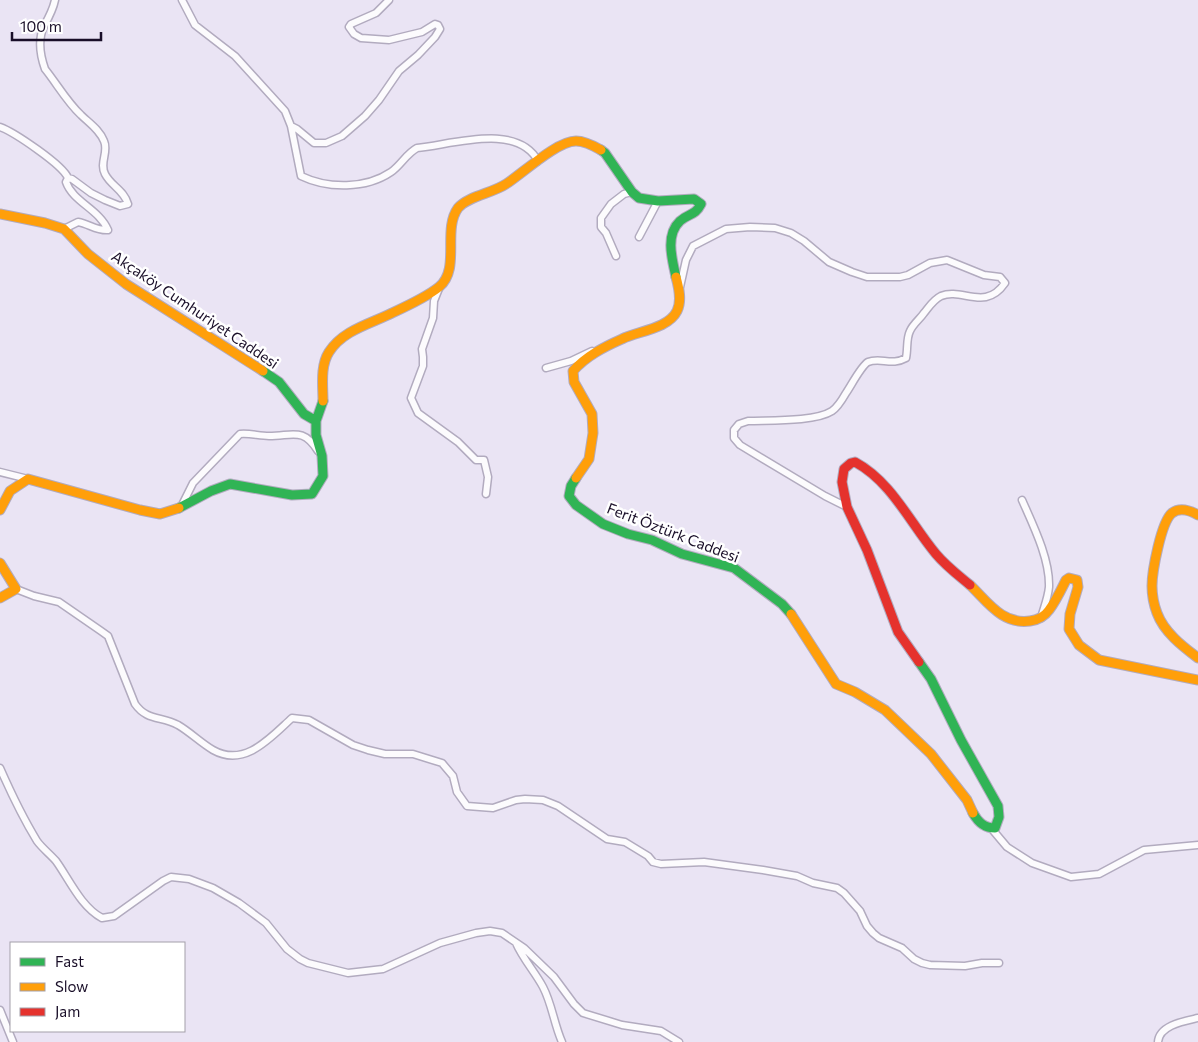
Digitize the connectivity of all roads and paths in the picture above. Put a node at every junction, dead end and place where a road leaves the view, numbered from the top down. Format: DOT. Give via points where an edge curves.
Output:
graph roads {
  1 [pos="55,0"];
  2 [pos="182,0"];
  3 [pos="389,0"];
  4 [pos="291,126"];
  5 [pos="0,128"];
  6 [pos="538,162"];
  7 [pos="68,178"];
  8 [pos="632,192"];
  9 [pos="658,201"];
  10 [pos="0,214"];
  11 [pos="64,229"];
  12 [pos="639,236"];
  13 [pos="616,256"];
  14 [pos="440,286"];
  15 [pos="680,293"];
  16 [pos="602,348"];
  17 [pos="546,368"];
  18 [pos="316,421"];
  19 [pos="322,456"];
  20 [pos="0,472"];
  21 [pos="28,479"];
  22 [pos="486,494"];
  23 [pos="1022,500"];
  24 [pos="847,506"];
  25 [pos="180,508"];
  26 [pos="0,510"];
  27 [pos="1198,515"];
  28 [pos="0,563"];
  29 [pos="16,589"];
  30 [pos="0,598"];
  31 [pos="1040,619"];
  32 [pos="1198,658"];
  33 [pos="1198,680"];
  34 [pos="0,768"];
  35 [pos="991,828"];
  36 [pos="1198,845"];
  37 [pos="516,942"];
  38 [pos="999,963"];
  39 [pos="0,1010"];
  40 [pos="1198,1018"];
  41 [pos="13,1042"];
  42 [pos="562,1042"];
  43 [pos="679,1042"];
  44 [pos="1158,1042"];
  1 -- 7 [label="street" via="41,35 45,69 104,139 103,171 126,196 128,204 120,206 105,200"];
  2 -- 4 [label="street" via="195,24 236,56 284,111"];
  3 -- 4 [label="street" via="376,13 351,24 351,32 361,38 389,40 422,32 435,24 440,29 435,37 399,71 365,116 338,139 314,143"];
  4 -- 6 [label="street" via="301,176 326,184 352,186 376,179 392,171 417,148 467,140 510,140 534,154"];
  5 -- 7 [label="street" via="48,157"];
  6 -- 8 [label="main road" via="558,146 576,141 592,145 605,152"];
  6 -- 14 [label="main road" via="500,188 459,207 452,221 449,271"];
  7 -- 11 [label="street" via="69,189 105,222 108,230 100,231 78,222"];
  8 -- 9 [label="main road, Ferit Öztürk Caddesi" via="639,198"];
  8 -- 13 [label="street" via="611,204 601,218 601,227"];
  9 -- 12 [label="street"];
  9 -- 15 [label="main road, Ferit Öztürk Caddesi" via="694,200 701,204 697,212 680,220 673,230 670,244"];
  10 -- 11 [label="main road, Akçaköy Cumhuriyet Caddesi"];
  11 -- 18 [label="main road, Akçaköy Cumhuriyet Caddesi" via="88,254 126,284 279,382 304,414"];
  14 -- 18 [label="main road" via="393,313 362,326 342,338 328,353 323,369 323,400"];
  14 -- 22 [label="street" via="422,349 423,366 411,398 418,413 458,442 476,460 484,460 488,477"];
  15 -- 16 [label="main road, Ferit Öztürk Caddesi" via="679,309 670,320"];
  15 -- 24 [label="street" via="684,268 693,246 726,229 750,227 775,228 790,233 829,262 867,277 900,277 930,263 947,260 984,275 1000,277 1005,283 1000,290 985,297 943,295 936,300 909,333 906,358 898,362 867,363 838,406 825,415 748,421 734,430 734,438 740,444"];
  16 -- 17 [label="street"];
  16 -- 35 [label="main road, Ferit Öztürk Caddesi" via="573,371 574,382 592,414 593,433 589,460 569,492 576,505 603,524 628,534 734,568 782,604 836,684 884,710 931,754 967,800 977,820"];
  18 -- 19 [label="main road"];
  19 -- 25 [label="main road" via="323,476 312,494 292,495 230,484 211,490"];
  19 -- 25 [label="street" via="313,442 299,434 240,434 193,483"];
  20 -- 21 [label="street"];
  21 -- 25 [label="main road" via="160,514"];
  21 -- 26 [label="main road" via="5,497"];
  23 -- 31 [label="street" via="1041,547 1048,580 1048,596"];
  24 -- 31 [label="main road" via="842,474 847,465 855,462 880,482 945,565 997,612 1022,623"];
  24 -- 35 [label="main road" via="898,632 931,679 998,806 999,821 995,828"];
  27 -- 32 [label="main road" via="1180,510 1172,513 1162,530 1152,585 1160,621 1183,647"];
  28 -- 29 [label="main road"];
  29 -- 30 [label="main road"];
  29 -- 38 [label="street" via="59,602 108,636 139,711 178,726 212,750 238,754 255,750 292,718 309,720 360,748 385,754 413,754 442,763 453,776 457,792 467,806 493,808 516,800 543,800 558,806 607,839 625,842 653,862 704,862 763,870 837,888 860,911 872,932 922,963 965,966"];
  31 -- 33 [label="main road" via="1050,610 1066,580 1074,578 1078,587 1069,629 1079,645 1099,660"];
  34 -- 37 [label="street" via="19,810 38,841 75,891 102,918 114,916 171,877 189,879 236,901 266,924 287,950 300,959 340,971 383,970 440,943 481,932 502,933"];
  35 -- 36 [label="street" via="1007,847 1032,863 1071,877 1099,874 1144,850"];
  37 -- 42 [label="street" via="544,988"];
  37 -- 43 [label="street" via="554,977 583,1013 661,1032"];
  39 -- 41 [label="street"];
  40 -- 44 [label="street" via="1166,1029"];
}
